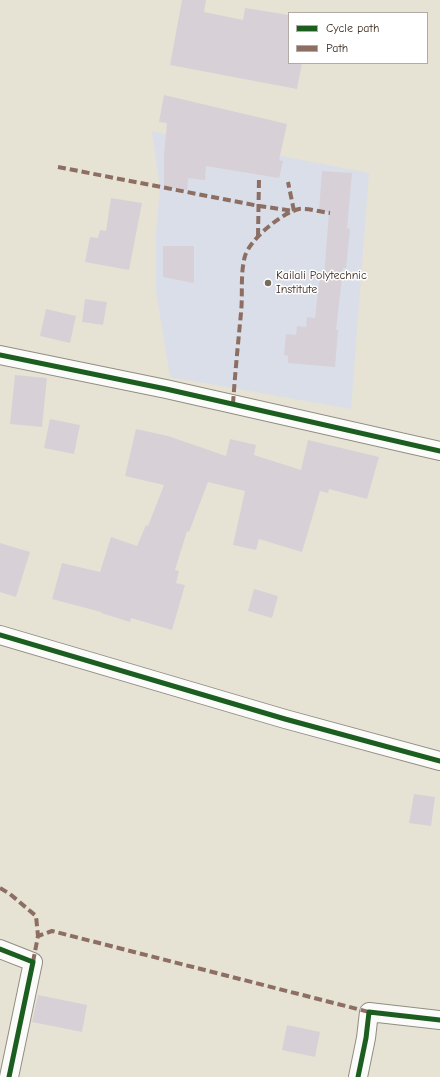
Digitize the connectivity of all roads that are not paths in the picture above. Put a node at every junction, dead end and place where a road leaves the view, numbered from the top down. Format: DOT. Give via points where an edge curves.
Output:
graph roads {
  1 [pos="0,354"];
  2 [pos="440,451"];
  3 [pos="0,635"];
  4 [pos="440,761"];
  5 [pos="0,949"];
  6 [pos="440,1020"];
  7 [pos="9,1077"];
  8 [pos="358,1077"];
  1 -- 2 [label="street"];
  3 -- 4 [label="street" via="285,719"];
  5 -- 7 [label="street" via="33,962"];
  6 -- 8 [label="street" via="369,1012"];
}
